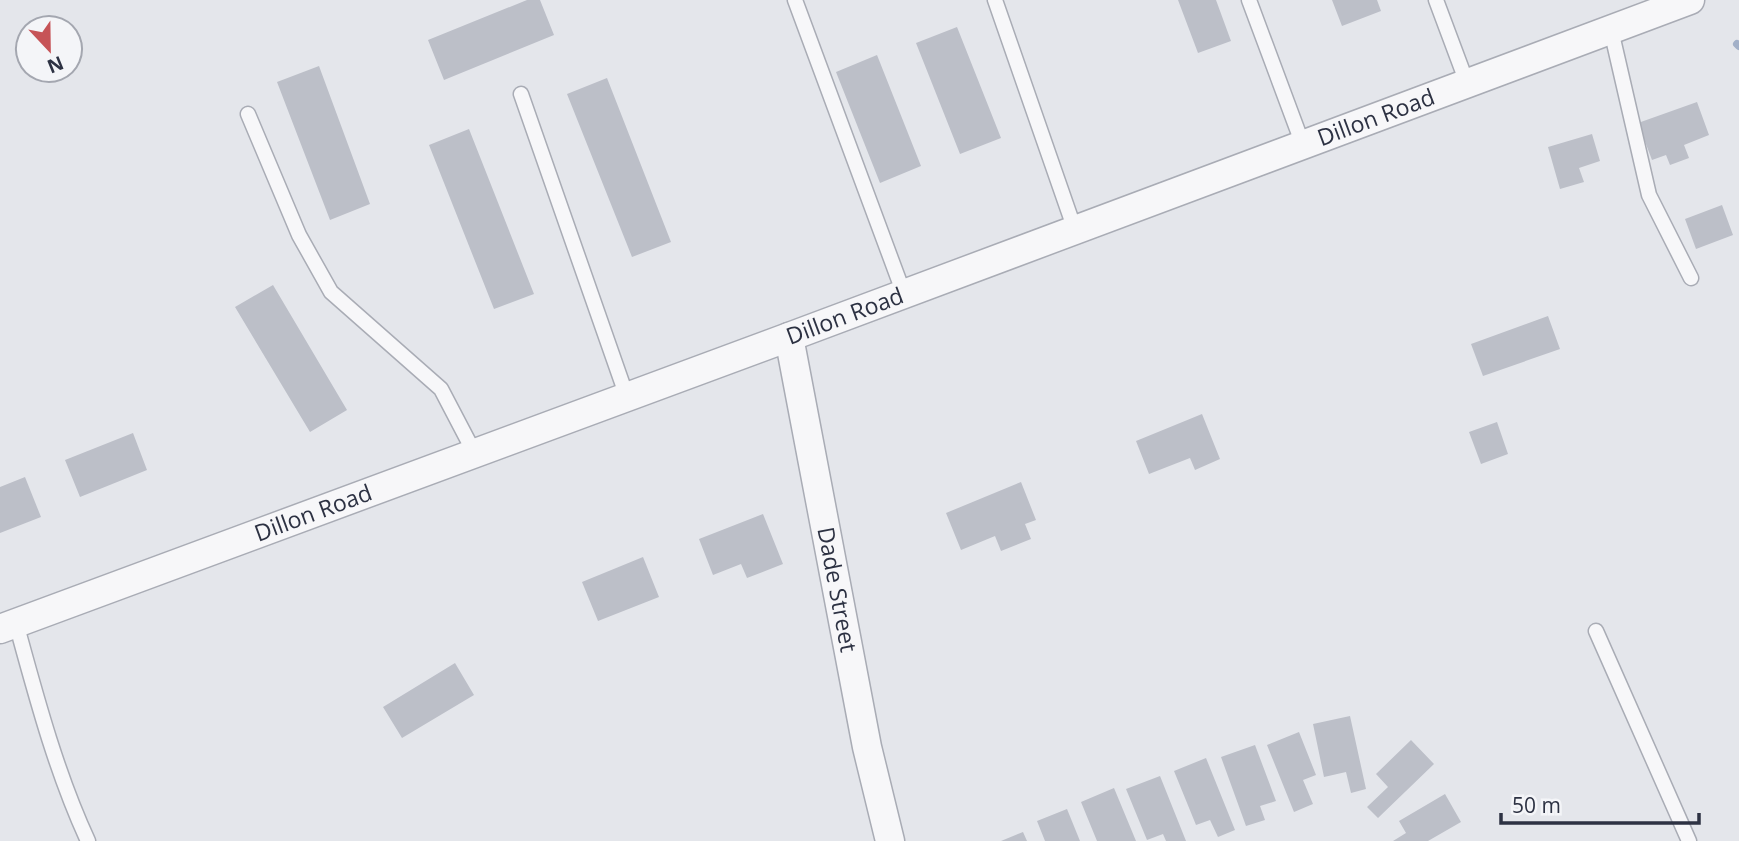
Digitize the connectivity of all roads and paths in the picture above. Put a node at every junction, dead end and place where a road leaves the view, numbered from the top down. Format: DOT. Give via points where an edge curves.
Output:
graph roads {
  1 [pos="794,0"];
  2 [pos="995,0"];
  3 [pos="1249,0"];
  4 [pos="1436,0"];
  5 [pos="1690,0"];
  6 [pos="1611,30"];
  7 [pos="1467,83"];
  8 [pos="521,94"];
  9 [pos="248,114"];
  10 [pos="1303,145"];
  11 [pos="1075,230"];
  12 [pos="1691,278"];
  13 [pos="904,294"];
  14 [pos="789,337"];
  15 [pos="627,397"];
  16 [pos="475,454"];
  17 [pos="8,626"];
  18 [pos="1596,631"];
  19 [pos="88,841"];
  20 [pos="890,841"];
  21 [pos="1689,841"];
  1 -- 13 [label="lane"];
  2 -- 11 [label="lane"];
  3 -- 10 [label="lane"];
  4 -- 7 [label="lane"];
  5 -- 6 [label="street, Dillon Road"];
  6 -- 7 [label="street, Dillon Road"];
  6 -- 12 [label="lane" via="1649,195"];
  7 -- 10 [label="street, Dillon Road"];
  8 -- 15 [label="lane"];
  9 -- 16 [label="lane" via="299,235 331,292 442,388"];
  10 -- 11 [label="street, Dillon Road"];
  11 -- 13 [label="street, Dillon Road"];
  13 -- 14 [label="street, Dillon Road"];
  14 -- 15 [label="street, Dillon Road"];
  14 -- 20 [label="street, Dade Street" via="867,747"];
  15 -- 16 [label="street, Dillon Road"];
  16 -- 17 [label="street, Dillon Road"];
  17 -- 19 [label="lane"];
  18 -- 21 [label="lane"];
}
